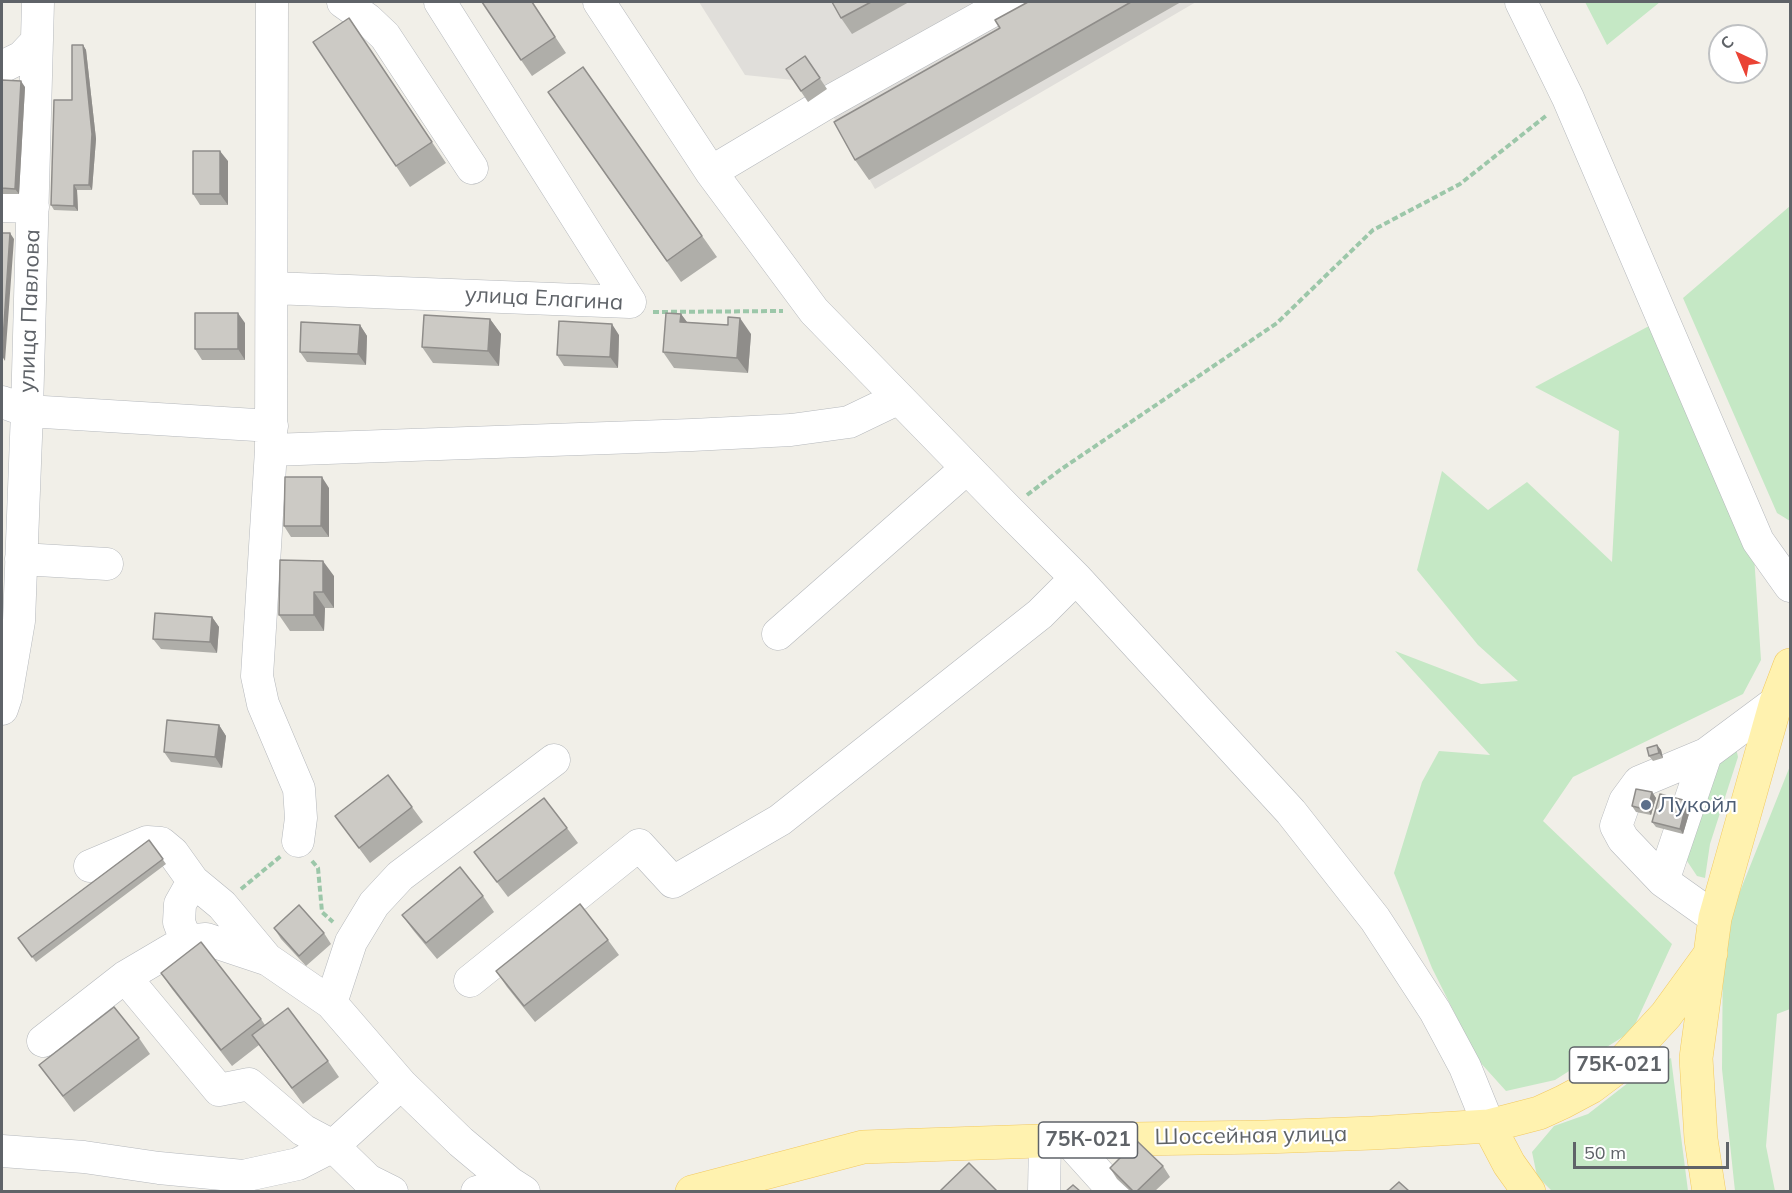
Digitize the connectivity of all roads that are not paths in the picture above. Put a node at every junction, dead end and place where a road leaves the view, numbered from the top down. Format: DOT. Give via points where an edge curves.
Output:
graph roads {
  1 [pos="38,2"];
  2 [pos="272,2"];
  3 [pos="343,2"];
  4 [pos="440,2"];
  5 [pos="600,2"];
  6 [pos="1008,2"];
  7 [pos="1521,2"];
  8 [pos="38,41"];
  9 [pos="2,67"];
  10 [pos="472,168"];
  11 [pos="711,172"];
  12 [pos="2,206"];
  13 [pos="33,207"];
  14 [pos="272,288"];
  15 [pos="899,398"];
  16 [pos="14,407"];
  17 [pos="272,438"];
  18 [pos="13,452"];
  19 [pos="967,468"];
  20 [pos="21,559"];
  21 [pos="107,564"];
  22 [pos="1076,578"];
  23 [pos="1791,586"];
  24 [pos="10,620"];
  25 [pos="778,634"];
  26 [pos="1791,665"];
  27 [pos="1776,702"];
  28 [pos="2,710"];
  29 [pos="1706,754"];
  30 [pos="554,760"];
  31 [pos="298,841"];
  32 [pos="90,866"];
  33 [pos="193,881"];
  34 [pos="1663,881"];
  35 [pos="1715,918"];
  36 [pos="186,941"];
  37 [pos="1711,953"];
  38 [pos="267,959"];
  39 [pos="125,977"];
  40 [pos="470,981"];
  41 [pos="331,1003"];
  42 [pos="43,1041"];
  43 [pos="401,1084"];
  44 [pos="1489,1126"];
  45 [pos="1057,1140"];
  46 [pos="333,1146"];
  47 [pos="2,1151"];
  48 [pos="517,1187"];
  49 [pos="392,1191"];
  50 [pos="477,1191"];
  51 [pos="692,1191"];
  52 [pos="1044,1191"];
  53 [pos="1115,1191"];
  54 [pos="1529,1191"];
  55 [pos="1709,1191"];
  1 -- 8 [label="street, улица Павлова"];
  2 -- 14 [label="street"];
  3 -- 10 [label="street" via="385,36"];
  4 -- 14 [label="street, улица Елагина" via="630,302"];
  5 -- 11 [label="street"];
  6 -- 11 [label="street"];
  7 -- 23 [label="street" via="1568,99 1758,541"];
  8 -- 9 [label="street" via="22,57"];
  8 -- 13 [label="street, улица Павлова"];
  11 -- 15 [label="street" via="814,311"];
  12 -- 13 [label="street"];
  13 -- 16 [label="street, улица Павлова"];
  14 -- 17 [label="street"];
  15 -- 17 [label="street" via="849,422 791,430 692,435"];
  15 -- 19 [label="street"];
  16 -- 17 [label="street"];
  16 -- 18 [label="street, улица Павлова"];
  17 -- 31 [label="street" via="257,676 263,704 298,789"];
  18 -- 20 [label="street, улица Павлова"];
  19 -- 22 [label="street"];
  19 -- 25 [label="street"];
  20 -- 21 [label="street"];
  20 -- 24 [label="street, улица Павлова"];
  22 -- 40 [label="street" via="1040,614 780,820 673,882 639,845"];
  22 -- 44 [label="street" via="1292,812 1375,919 1436,1011"];
  24 -- 28 [label="street, улица Павлова"];
  26 -- 27 [label="main road"];
  27 -- 29 [label="street"];
  27 -- 35 [label="main road"];
  29 -- 34 [label="street"];
  29 -- 34 [label="street" via="1639,782 1625,801 1616,826 1623,839"];
  30 -- 41 [label="street" via="400,876 374,904 351,942"];
  32 -- 33 [label="street" via="147,842 161,843"];
  33 -- 36 [label="street" via="180,904 179,922"];
  33 -- 38 [label="street" via="222,905"];
  34 -- 35 [label="street"];
  35 -- 37 [label="main road"];
  36 -- 38 [label="street" via="206,939"];
  36 -- 39 [label="street"];
  37 -- 44 [label="main road, Шоссейная улица / 75К-021" via="1666,1015 1618,1066 1563,1102 1539,1113"];
  37 -- 55 [label="main road" via="1696,1058"];
  38 -- 41 [label="street"];
  39 -- 42 [label="street"];
  39 -- 46 [label="street" via="219,1090 249,1084 303,1130"];
  41 -- 43 [label="street"];
  43 -- 46 [label="street"];
  43 -- 48 [label="street" via="461,1142"];
  44 -- 45 [label="main road, Шоссейная улица / 75К-021" via="1265,1137"];
  44 -- 54 [label="main road"];
  45 -- 51 [label="main road, Шоссейная улица / 75К-021" via="863,1147"];
  45 -- 52 [label="street"];
  45 -- 53 [label="street"];
  46 -- 47 [label="street" via="298,1164 243,1176"];
  46 -- 49 [label="street" via="368,1180"];
  48 -- 50 [label="street"];
}
